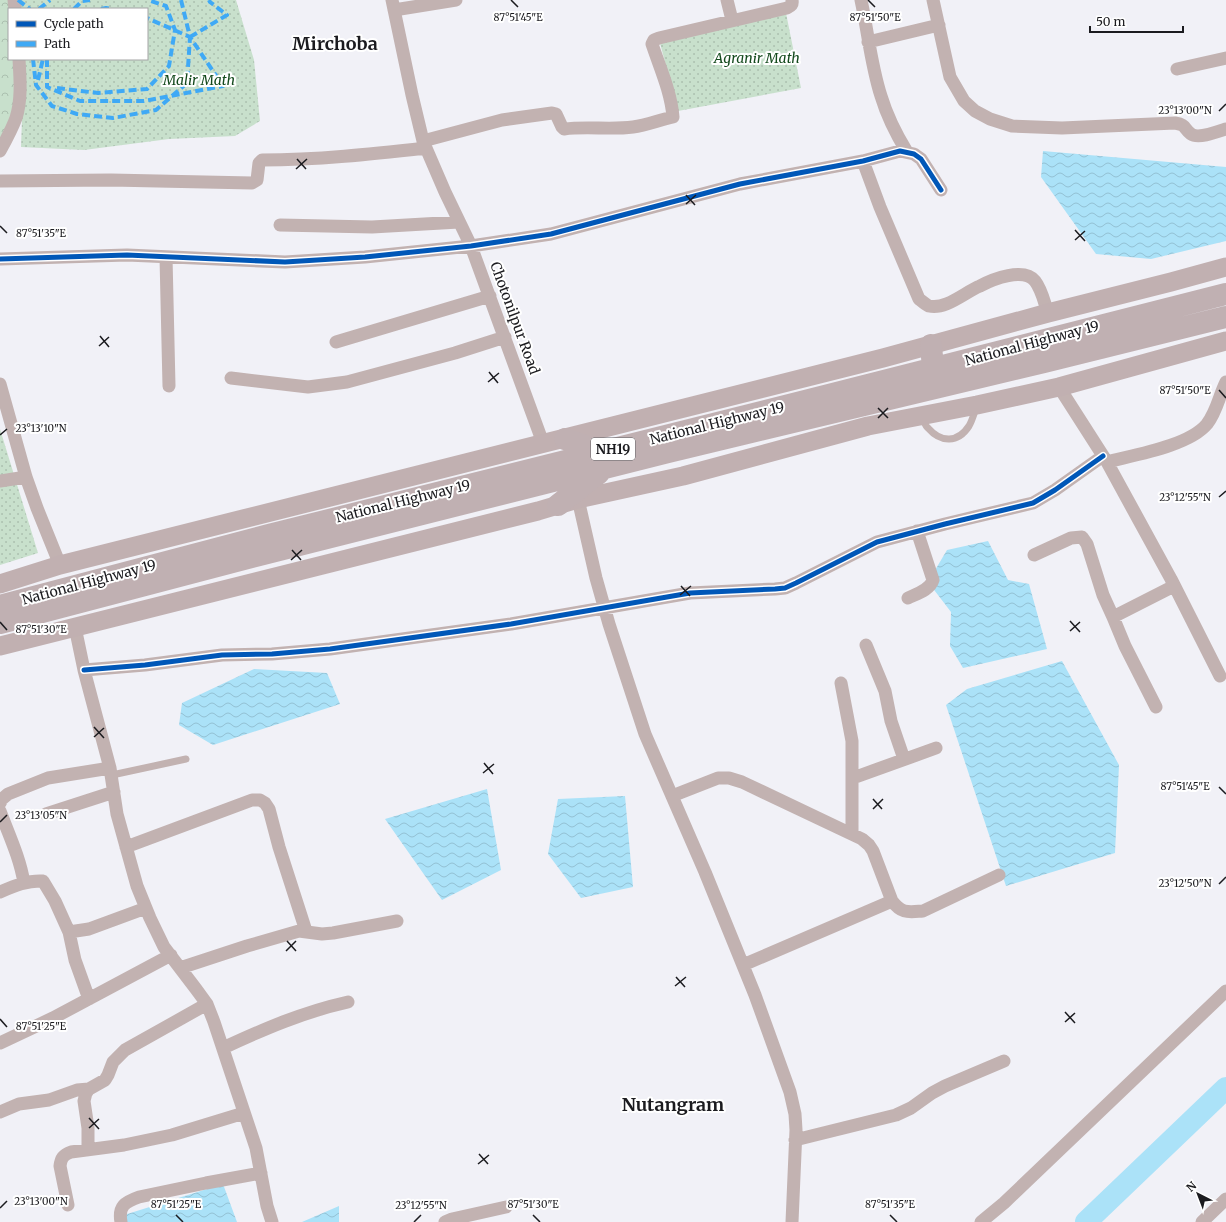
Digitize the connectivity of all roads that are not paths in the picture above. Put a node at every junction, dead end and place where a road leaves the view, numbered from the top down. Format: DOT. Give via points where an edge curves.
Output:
graph roads {
  1 [pos="456,0"];
  2 [pos="728,0"];
  3 [pos="792,0"];
  4 [pos="861,0"];
  5 [pos="933,0"];
  6 [pos="393,5"];
  7 [pos="732,20"];
  8 [pos="939,25"];
  9 [pos="868,42"];
  10 [pos="1226,58"];
  11 [pos="19,60"];
  12 [pos="1177,69"];
  13 [pos="1226,130"];
  14 [pos="425,145"];
  15 [pos="0,151"];
  16 [pos="907,152"];
  17 [pos="863,161"];
  18 [pos="0,181"];
  19 [pos="941,190"];
  20 [pos="459,222"];
  21 [pos="280,225"];
  22 [pos="471,246"];
  23 [pos="166,257"];
  24 [pos="0,259"];
  25 [pos="0,263"];
  26 [pos="1226,267"];
  27 [pos="1226,294"];
  28 [pos="490,296"];
  29 [pos="1048,313"];
  30 [pos="1226,316"];
  31 [pos="505,337"];
  32 [pos="1226,341"];
  33 [pos="336,342"];
  34 [pos="932,345"];
  35 [pos="933,369"];
  36 [pos="231,378"];
  37 [pos="1226,382"];
  38 [pos="0,384"];
  39 [pos="170,386"];
  40 [pos="1059,387"];
  41 [pos="977,405"];
  42 [pos="921,415"];
  43 [pos="565,439"];
  44 [pos="543,443"];
  45 [pos="1105,459"];
  46 [pos="604,460"];
  47 [pos="26,477"];
  48 [pos="0,481"];
  49 [pos="568,502"];
  50 [pos="917,531"];
  51 [pos="1034,555"];
  52 [pos="60,565"];
  53 [pos="0,584"];
  54 [pos="1174,586"];
  55 [pos="908,598"];
  56 [pos="0,606"];
  57 [pos="605,608"];
  58 [pos="1113,617"];
  59 [pos="0,623"];
  60 [pos="75,627"];
  61 [pos="866,645"];
  62 [pos="0,646"];
  63 [pos="84,670"];
  64 [pos="1220,676"];
  65 [pos="841,683"];
  66 [pos="1156,707"];
  67 [pos="936,748"];
  68 [pos="186,759"];
  69 [pos="904,759"];
  70 [pos="111,771"];
  71 [pos="853,778"];
  72 [pos="114,792"];
  73 [pos="672,796"];
  74 [pos="0,803"];
  75 [pos="0,811"];
  76 [pos="46,814"];
  77 [pos="852,834"];
  78 [pos="126,847"];
  79 [pos="999,875"];
  80 [pos="24,883"];
  81 [pos="0,892"];
  82 [pos="892,901"];
  83 [pos="146,908"];
  84 [pos="397,921"];
  85 [pos="306,931"];
  86 [pos="69,932"];
  87 [pos="171,955"];
  88 [pos="743,965"];
  89 [pos="180,968"];
  90 [pos="1226,991"];
  91 [pos="89,999"];
  92 [pos="348,1002"];
  93 [pos="207,1004"];
  94 [pos="0,1043"];
  95 [pos="223,1048"];
  96 [pos="1004,1061"];
  97 [pos="89,1089"];
  98 [pos="0,1112"];
  99 [pos="244,1113"];
  100 [pos="795,1140"];
  101 [pos="88,1150"];
  102 [pos="261,1173"];
  103 [pos="1226,1199"];
  104 [pos="68,1205"];
  105 [pos="506,1207"];
  106 [pos="121,1222"];
  107 [pos="272,1222"];
  108 [pos="444,1222"];
  109 [pos="792,1222"];
  110 [pos="981,1222"];
  111 [pos="1202,1222"];
  1 -- 6 [label="street"];
  2 -- 7 [label="street"];
  3 -- 7 [label="street" via="791,6 787,8"];
  4 -- 9 [label="street"];
  5 -- 8 [label="street"];
  6 -- 14 [label="street, Chotonilpur Road"];
  7 -- 14 [label="street" via="659,38 653,42 673,117 633,127 564,129 556,114 552,113 502,120"];
  8 -- 9 [label="street"];
  8 -- 13 [label="street" via="950,77 964,101 990,119 1012,126 1062,128 1175,123 1182,124 1192,135 1198,136"];
  9 -- 16 [label="street" via="881,96 894,130"];
  10 -- 12 [label="street"];
  11 -- 15 [label="street" via="20,103 14,123"];
  14 -- 18 [label="street" via="334,157 262,160 259,163 257,180 252,183"];
  14 -- 20 [label="street, Chotonilpur Road"];
  16 -- 17 [label="street" via="900,151"];
  16 -- 19 [label="street" via="921,159"];
  17 -- 22 [label="street" via="740,184 551,234"];
  17 -- 29 [label="street" via="919,299 928,306 941,306 993,281 1015,274 1027,275 1034,280 1040,290"];
  20 -- 21 [label="street" via="372,227"];
  20 -- 22 [label="street, Chotonilpur Road"];
  22 -- 23 [label="street" via="285,262"];
  22 -- 28 [label="street, Chotonilpur Road"];
  23 -- 24 [label="street" via="127,255"];
  23 -- 39 [label="street"];
  24 -- 25 [label="street"];
  26 -- 29 [label="main road"];
  27 -- 35 [label="highway, National Highway 19 / NH19"];
  28 -- 31 [label="street, Chotonilpur Road"];
  28 -- 33 [label="street"];
  29 -- 34 [label="main road"];
  30 -- 46 [label="highway, NH19" via="1044,362"];
  31 -- 36 [label="street" via="455,353 328,385 301,387"];
  31 -- 44 [label="street, Chotonilpur Road"];
  32 -- 40 [label="main road"];
  34 -- 35 [label="highway"];
  34 -- 43 [label="main road"];
  35 -- 46 [label="highway, National Highway 19 / NH19"];
  37 -- 45 [label="street" via="1215,411 1200,431 1168,446"];
  38 -- 47 [label="street"];
  40 -- 41 [label="main road"];
  40 -- 45 [label="street"];
  41 -- 42 [label="main road"];
  41 -- 42 [label="lane" via="970,425 956,438 939,437 927,428"];
  42 -- 49 [label="main road" via="868,426 683,476"];
  43 -- 44 [label="main road"];
  43 -- 46 [label="highway"];
  44 -- 52 [label="main road"];
  45 -- 50 [label="street" via="1032,503"];
  45 -- 54 [label="street"];
  46 -- 49 [label="highway"];
  46 -- 56 [label="highway, National Highway 19 / NH19" via="261,537"];
  46 -- 59 [label="highway, NH19"];
  47 -- 48 [label="street"];
  47 -- 52 [label="street"];
  49 -- 57 [label="street"];
  49 -- 60 [label="main road"];
  50 -- 55 [label="street" via="933,583"];
  50 -- 57 [label="street" via="876,542 785,588 690,593"];
  51 -- 58 [label="street" via="1071,538 1082,537 1087,544"];
  52 -- 53 [label="main road"];
  54 -- 58 [label="street"];
  54 -- 64 [label="street"];
  57 -- 63 [label="street" via="330,649 222,655"];
  57 -- 73 [label="street" via="645,734"];
  58 -- 66 [label="street"];
  60 -- 62 [label="main road"];
  60 -- 63 [label="street"];
  61 -- 69 [label="street" via="885,691 891,721"];
  63 -- 70 [label="street"];
  65 -- 71 [label="street" via="852,742"];
  67 -- 69 [label="street"];
  68 -- 70 [label="lane"];
  69 -- 71 [label="street"];
  70 -- 72 [label="street"];
  70 -- 74 [label="street" via="48,778 8,794"];
  71 -- 77 [label="street"];
  72 -- 76 [label="street"];
  72 -- 78 [label="street"];
  73 -- 77 [label="street" via="718,778 730,778"];
  73 -- 88 [label="street"];
  75 -- 80 [label="street" via="18,856"];
  77 -- 82 [label="street" via="862,839 873,851"];
  78 -- 83 [label="street"];
  78 -- 85 [label="street" via="252,800 260,800 269,809"];
  79 -- 82 [label="street" via="923,911 902,911"];
  80 -- 81 [label="street"];
  80 -- 86 [label="street" via="43,881"];
  82 -- 88 [label="street"];
  83 -- 86 [label="street" via="89,929"];
  83 -- 87 [label="street" via="164,947"];
  84 -- 85 [label="street" via="333,933"];
  85 -- 89 [label="street" via="274,938"];
  86 -- 91 [label="street" via="75,960"];
  87 -- 89 [label="street"];
  87 -- 91 [label="street"];
  88 -- 100 [label="street" via="790,1092 795,1114"];
  89 -- 93 [label="street"];
  90 -- 110 [label="street"];
  91 -- 94 [label="street"];
  92 -- 95 [label="street" via="296,1017"];
  93 -- 95 [label="street"];
  93 -- 97 [label="street" via="125,1050 113,1062 105,1080"];
  95 -- 99 [label="street"];
  96 -- 100 [label="street" via="945,1086 896,1115"];
  97 -- 98 [label="street" via="77,1090 49,1100 20,1104"];
  97 -- 101 [label="street" via="84,1101"];
  99 -- 101 [label="street" via="172,1135"];
  99 -- 102 [label="street" via="256,1148"];
  100 -- 109 [label="street"];
  101 -- 104 [label="street" via="71,1152 64,1155 61,1160"];
  102 -- 106 [label="street" via="139,1197 124,1205 120,1211"];
  102 -- 107 [label="street"];
  103 -- 111 [label="street"];
  105 -- 108 [label="street"];
}
